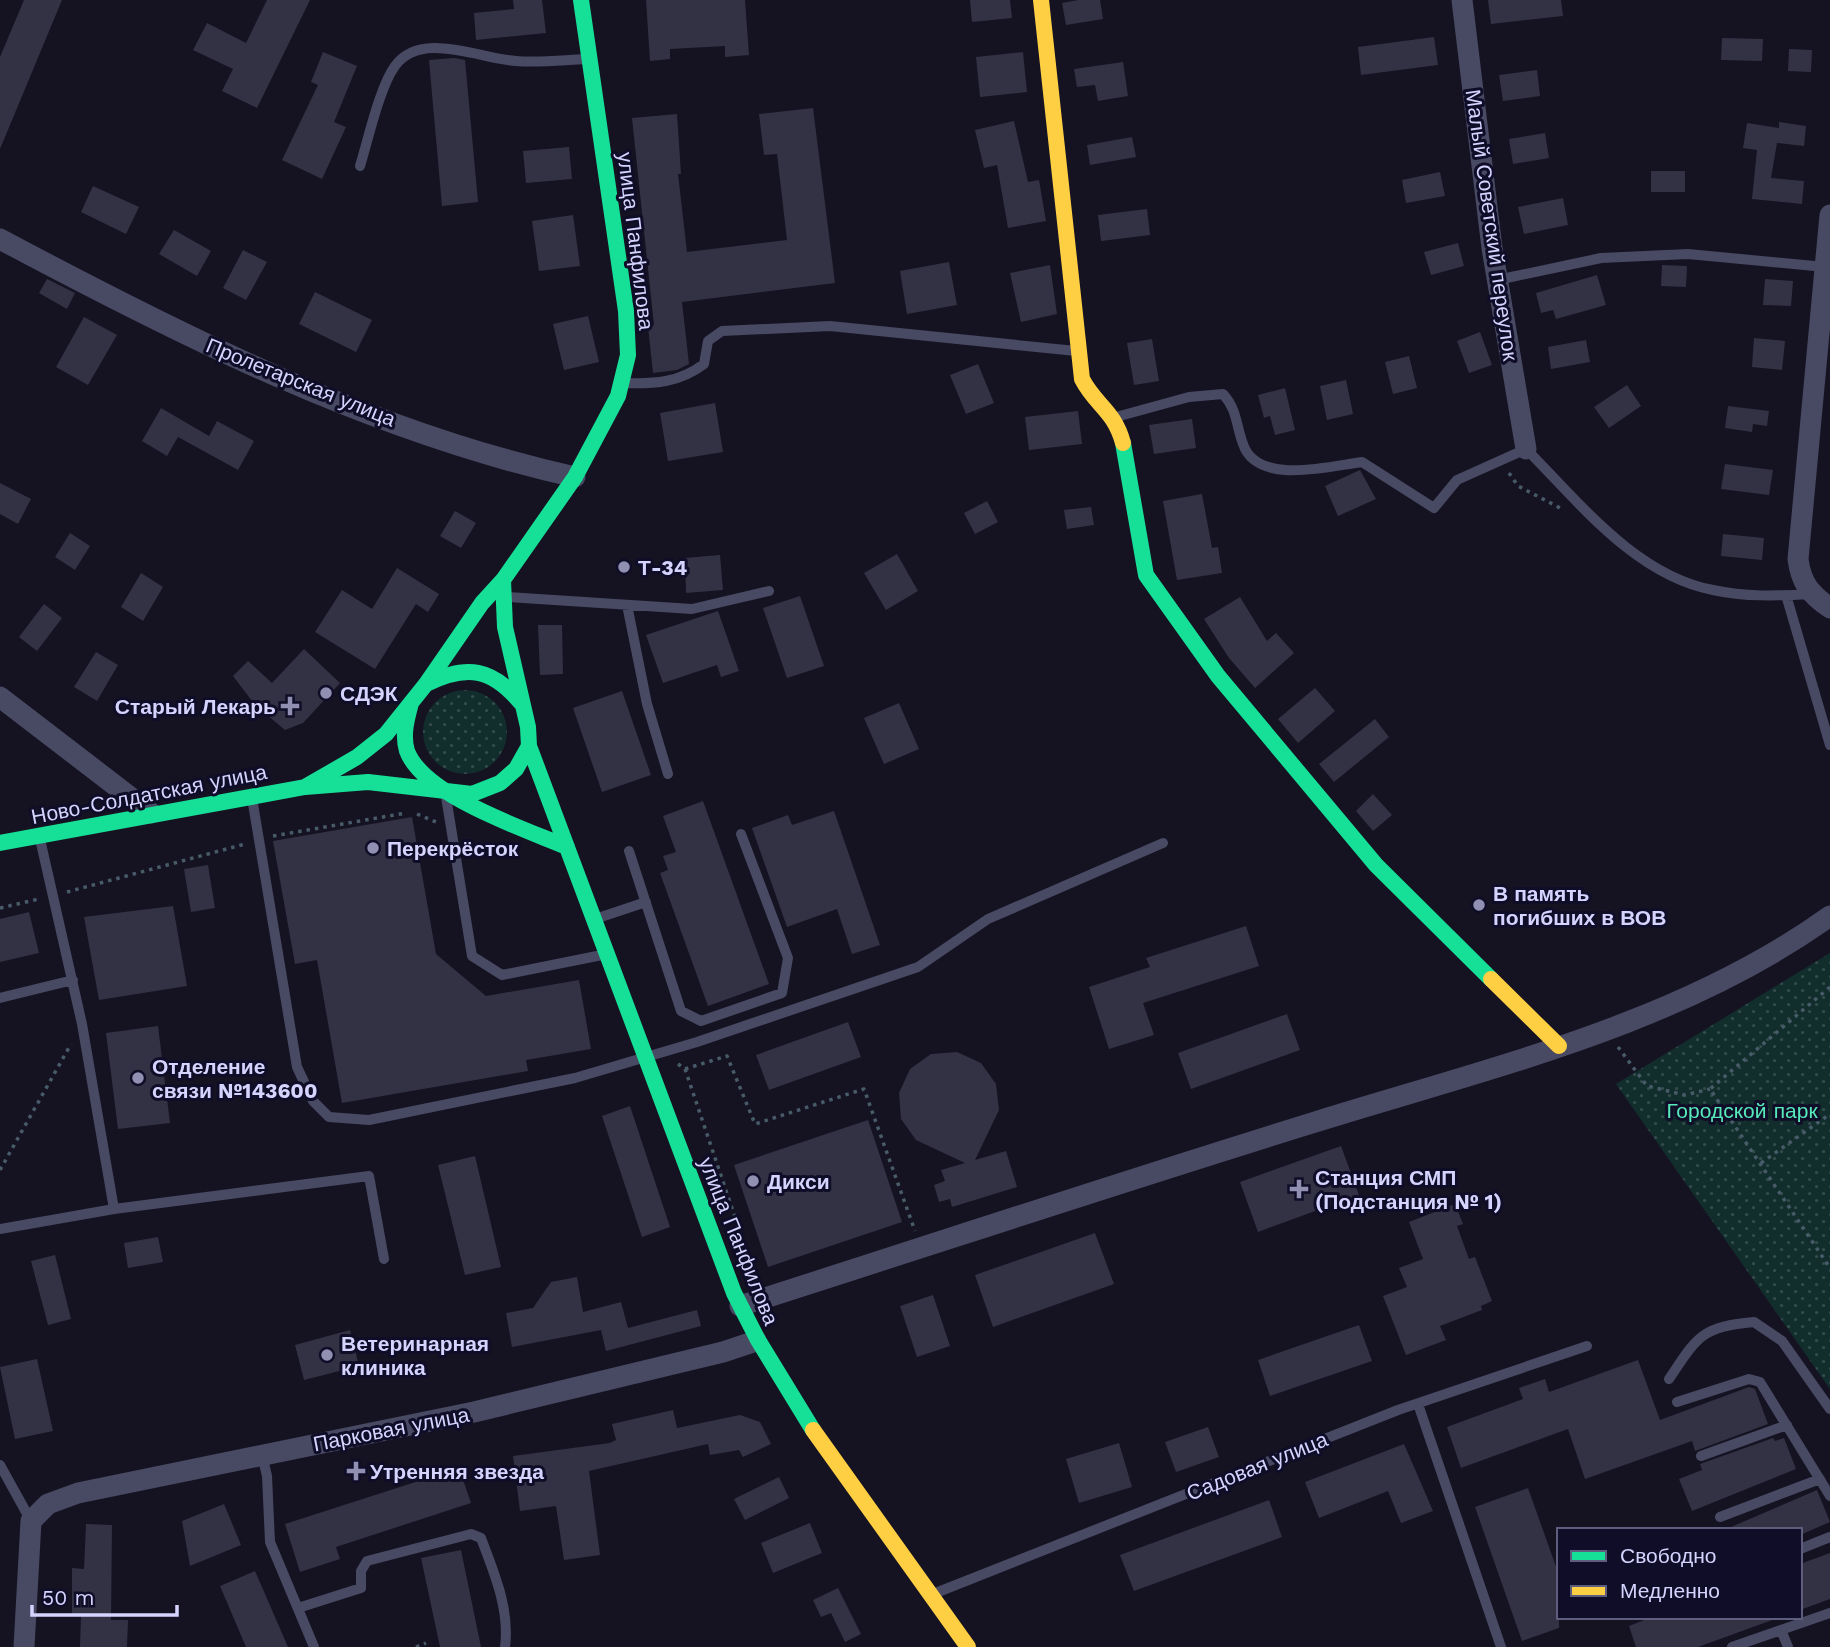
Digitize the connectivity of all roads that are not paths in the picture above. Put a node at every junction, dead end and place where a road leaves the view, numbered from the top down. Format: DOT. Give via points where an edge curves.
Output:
graph roads {
  1 [pos="580,0"];
  2 [pos="1041,0"];
  3 [pos="1462,0"];
  4 [pos="589,59"];
  5 [pos="359,166"];
  6 [pos="1830,215"];
  7 [pos="0,239"];
  8 [pos="1825,267"];
  9 [pos="1497,280"];
  10 [pos="1079,351"];
  11 [pos="622,383"];
  12 [pos="1114,418"];
  13 [pos="1519,453"];
  14 [pos="575,477"];
  15 [pos="504,589"];
  16 [pos="769,592"];
  17 [pos="1810,594"];
  18 [pos="1786,595"];
  19 [pos="627,605"];
  20 [pos="1830,608"];
  21 [pos="426,684"];
  22 [pos="0,697"];
  23 [pos="411,702"];
  24 [pos="522,703"];
  25 [pos="1830,745"];
  26 [pos="529,746"];
  27 [pos="668,774"];
  28 [pos="305,787"];
  29 [pos="445,791"];
  30 [pos="252,795"];
  31 [pos="151,813"];
  32 [pos="741,834"];
  33 [pos="40,836"];
  34 [pos="0,843"];
  35 [pos="1163,843"];
  36 [pos="567,847"];
  37 [pos="629,850"];
  38 [pos="646,902"];
  39 [pos="1830,916"];
  40 [pos="595,919"];
  41 [pos="608,954"];
  42 [pos="73,980"];
  43 [pos="0,998"];
  44 [pos="1559,1046"];
  45 [pos="645,1056"];
  46 [pos="114,1209"];
  47 [pos="0,1229"];
  48 [pos="384,1259"];
  49 [pos="740,1306"];
  50 [pos="756,1341"];
  51 [pos="1587,1346"];
  52 [pos="1669,1379"];
  53 [pos="1677,1402"];
  54 [pos="1418,1404"];
  55 [pos="1830,1409"];
  56 [pos="1787,1425"];
  57 [pos="262,1455"];
  58 [pos="1701,1456"];
  59 [pos="0,1465"];
  60 [pos="1820,1479"];
  61 [pos="1830,1496"];
  62 [pos="1720,1517"];
  63 [pos="31,1521"];
  64 [pos="1830,1537"];
  65 [pos="1802,1548"];
  66 [pos="930,1595"];
  67 [pos="298,1608"];
  68 [pos="1830,1613"];
  69 [pos="1781,1630"];
  70 [pos="964,1646"];
  71 [pos="24,1647"];
  72 [pos="314,1647"];
  73 [pos="505,1647"];
  74 [pos="1501,1647"];
  75 [pos="1732,1647"];
  76 [pos="1788,1647"];
  1 -- 4 [label="main road, улица Панфилова"];
  2 -- 10 [label="main road"];
  3 -- 9 [label="street, Малый Советский переулок"];
  4 -- 5 [label="lane" via="519,62 448,48 407,53 394,67"];
  4 -- 11 [label="main road, улица Панфилова" via="626,311 628,355"];
  6 -- 8 [label="street"];
  7 -- 14 [label="street, Пролетарская улица" via="278,377 498,460"];
  8 -- 9 [label="lane" via="1688,254 1601,258"];
  8 -- 17 [label="street" via="1798,559 1800,576"];
  9 -- 13 [label="street, Малый Советский переулок"];
  10 -- 11 [label="lane" via="830,326 722,331 708,341 704,364 687,377 653,384"];
  10 -- 12 [label="main road" via="1082,379 1092,398"];
  11 -- 14 [label="main road, улица Панфилова"];
  12 -- 13 [label="lane" via="1189,397 1223,394 1233,405 1248,455 1257,463 1284,470 1324,470 1362,462 1434,508 1457,480"];
  12 -- 44 [label="main road" via="1130,472 1146,575 1161,597 1217,676 1376,865"];
  13 -- 18 [label="lane" via="1613,536 1663,572 1711,590 1757,597"];
  14 -- 15 [label="main road, улица Панфилова"];
  15 -- 19 [label="lane"];
  15 -- 21 [label="main road, улица Панфилова" via="482,603"];
  15 -- 24 [label="main road, улица Панфилова" via="505,627"];
  16 -- 19 [label="lane" via="692,609"];
  17 -- 18 [label="lane"];
  17 -- 20 [label="street"];
  18 -- 25 [label="lane"];
  19 -- 27 [label="lane" via="647,704"];
  21 -- 23 [label="main road"];
  21 -- 24 [label="main road" via="446,673 478,671 511,688"];
  22 -- 31 [label="street"];
  23 -- 28 [label="main road, Ново-Солдатская улица" via="386,734"];
  23 -- 29 [label="main road" via="404,728 408,754 423,776"];
  24 -- 26 [label="main road, улица Панфилова"];
  26 -- 29 [label="main road" via="516,769 500,783 472,793"];
  26 -- 36 [label="main road, улица Панфилова"];
  28 -- 29 [label="main road, Ново-Солдатская улица" via="368,782"];
  28 -- 30 [label="main road, Ново-Солдатская улица"];
  29 -- 36 [label="main road"];
  29 -- 41 [label="lane" via="472,956 502,975"];
  30 -- 31 [label="main road, Ново-Солдатская улица"];
  30 -- 45 [label="lane" via="297,1068 313,1101 329,1117 369,1120 575,1078"];
  31 -- 33 [label="main road, Ново-Солдатская улица"];
  32 -- 38 [label="lane" via="788,958 782,993 701,1021 681,1011"];
  33 -- 34 [label="main road, Ново-Солдатская улица"];
  33 -- 42 [label="lane"];
  35 -- 45 [label="lane" via="988,919 918,967"];
  36 -- 40 [label="main road, улица Панфилова"];
  37 -- 38 [label="lane"];
  38 -- 40 [label="lane"];
  39 -- 44 [label="street" via="1803,936 1664,1009"];
  40 -- 41 [label="main road, улица Панфилова"];
  41 -- 45 [label="main road, улица Панфилова"];
  42 -- 43 [label="lane"];
  42 -- 46 [label="lane"];
  44 -- 49 [label="street"];
  45 -- 49 [label="main road, улица Панфилова"];
  46 -- 47 [label="lane"];
  46 -- 48 [label="lane" via="369,1176"];
  49 -- 50 [label="main road, улица Панфилова"];
  50 -- 57 [label="street, Парковая улица" via="474,1412"];
  50 -- 66 [label="main road, улица Панфилова" via="868,1512"];
  51 -- 54 [label="lane, Садовая улица"];
  52 -- 55 [label="lane" via="1699,1337 1718,1326 1754,1322 1782,1341"];
  53 -- 56 [label="lane" via="1749,1379 1760,1382"];
  54 -- 66 [label="lane, Садовая улица"];
  54 -- 74 [label="lane"];
  56 -- 58 [label="lane"];
  56 -- 60 [label="lane"];
  57 -- 63 [label="street, Парковая улица" via="78,1493 48,1504"];
  57 -- 67 [label="lane" via="268,1532"];
  59 -- 63 [label="lane"];
  60 -- 61 [label="lane"];
  60 -- 62 [label="lane"];
  63 -- 71 [label="street"];
  64 -- 65 [label="lane"];
  66 -- 70 [label="main road, улица Панфилова"];
  67 -- 72 [label="lane"];
  67 -- 73 [label="lane" via="361,1588 361,1571 367,1561 471,1534 481,1538 498,1583"];
  68 -- 69 [label="lane"];
  69 -- 75 [label="lane"];
  69 -- 76 [label="lane"];
}
